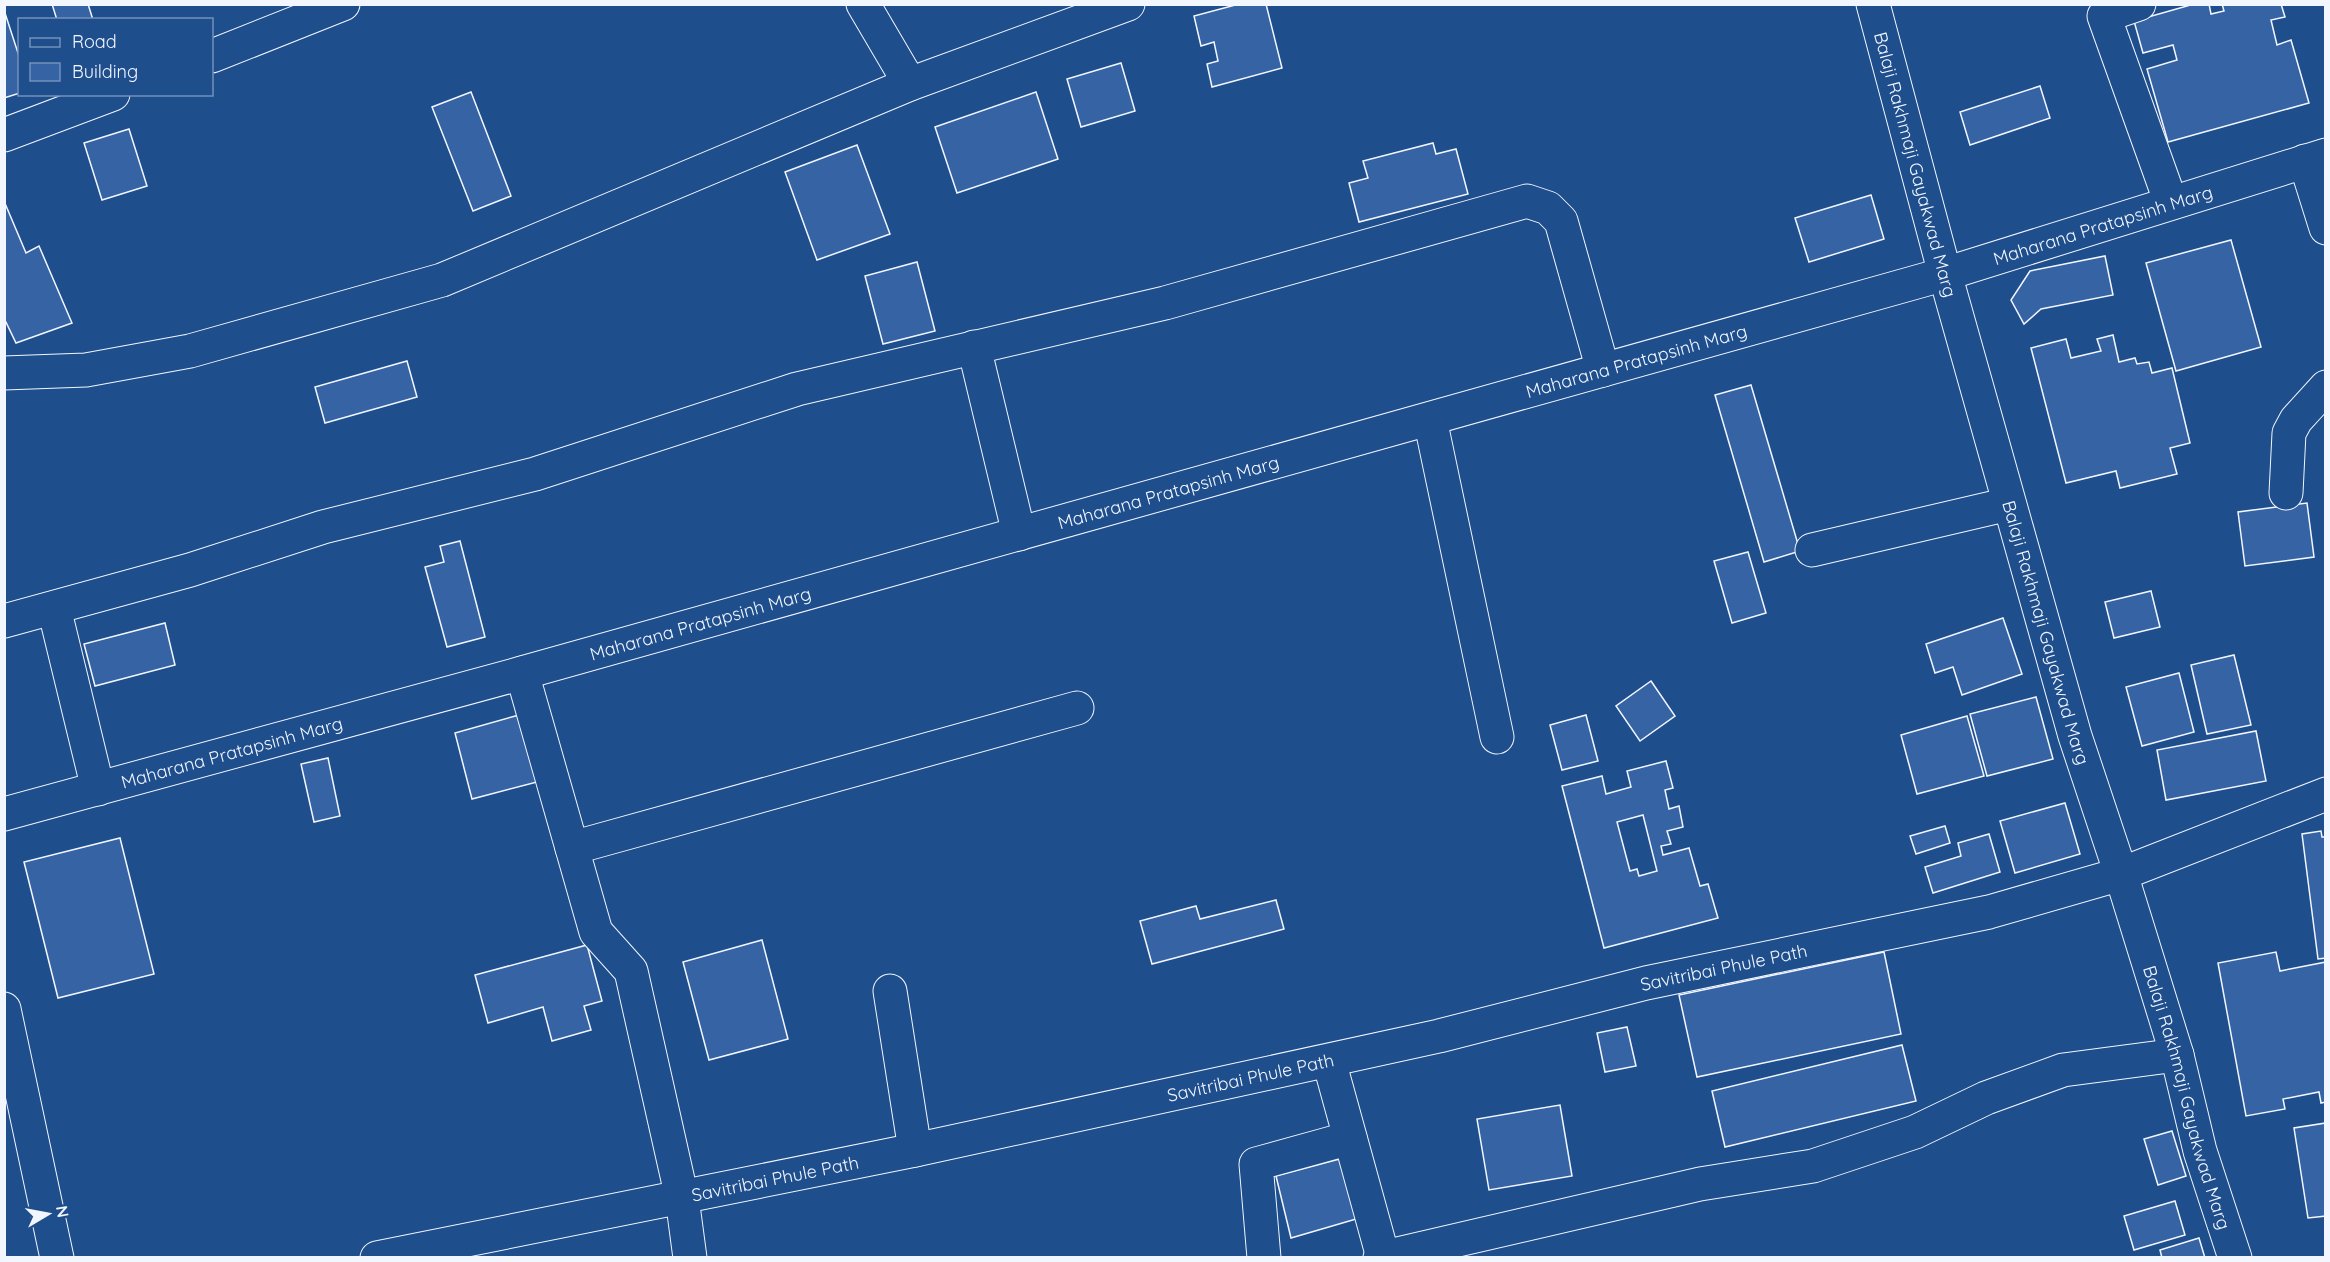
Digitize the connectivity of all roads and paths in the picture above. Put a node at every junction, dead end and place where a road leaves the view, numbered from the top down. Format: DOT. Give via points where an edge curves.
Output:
graph roads {
  1 [pos="343,4"];
  2 [pos="863,4"];
  3 [pos="1128,4"];
  4 [pos="1873,4"];
  5 [pos="2139,4"];
  6 [pos="213,56"];
  7 [pos="910,84"];
  8 [pos="108,96"];
  9 [pos="4,135"];
  10 [pos="2315,158"];
  11 [pos="2171,203"];
  12 [pos="2325,228"];
  13 [pos="1945,274"];
  14 [pos="974,347"];
  15 [pos="1603,370"];
  16 [pos="4,373"];
  17 [pos="2325,387"];
  18 [pos="1430,419"];
  19 [pos="2286,492"];
  20 [pos="2009,504"];
  21 [pos="1019,534"];
  22 [pos="1812,550"];
  23 [pos="54,608"];
  24 [pos="4,621"];
  25 [pos="522,673"];
  26 [pos="1077,708"];
  27 [pos="1497,737"];
  28 [pos="98,789"];
  29 [pos="2325,794"];
  30 [pos="4,814"];
  31 [pos="572,848"];
  32 [pos="2121,874"];
  33 [pos="890,991"];
  34 [pos="4,1009"];
  35 [pos="2177,1054"];
  36 [pos="1329,1061"];
  37 [pos="1350,1138"];
  38 [pos="915,1150"];
  39 [pos="682,1198"];
  40 [pos="57,1257"];
  41 [pos="377,1257"];
  42 [pos="690,1257"];
  43 [pos="1264,1257"];
  44 [pos="1382,1257"];
  45 [pos="2235,1257"];
  1 -- 6 [label="street"];
  2 -- 7 [label="street"];
  3 -- 7 [label="street"];
  4 -- 13 [label="street, Balaji Rakhmaji Gayakwad Marg"];
  5 -- 11 [label="street" via="2104,16"];
  7 -- 16 [label="street" via="442,280 190,351 86,370"];
  8 -- 9 [label="street"];
  10 -- 11 [label="street, Maharana Pratapsinh Marg"];
  10 -- 12 [label="street"];
  11 -- 13 [label="street, Maharana Pratapsinh Marg"];
  13 -- 15 [label="street, Maharana Pratapsinh Marg"];
  13 -- 20 [label="street, Balaji Rakhmaji Gayakwad Marg"];
  14 -- 15 [label="street" via="1165,303 1527,201 1548,208 1561,221"];
  14 -- 21 [label="street"];
  14 -- 23 [label="street" via="797,389 535,474 323,527"];
  15 -- 18 [label="street, Maharana Pratapsinh Marg"];
  17 -- 19 [label="street" via="2289,433"];
  18 -- 21 [label="street, Maharana Pratapsinh Marg"];
  18 -- 27 [label="street"];
  20 -- 22 [label="street"];
  20 -- 32 [label="street, Balaji Rakhmaji Gayakwad Marg" via="2074,736"];
  21 -- 25 [label="street, Maharana Pratapsinh Marg"];
  23 -- 24 [label="street"];
  23 -- 28 [label="street"];
  25 -- 28 [label="street, Maharana Pratapsinh Marg"];
  25 -- 31 [label="street"];
  26 -- 31 [label="street"];
  28 -- 30 [label="street, Maharana Pratapsinh Marg"];
  29 -- 32 [label="street, Savitribai Phule Path"];
  31 -- 39 [label="street" via="596,932 631,971"];
  32 -- 35 [label="street, Balaji Rakhmaji Gayakwad Marg"];
  32 -- 36 [label="street, Savitribai Phule Path" via="1989,912 1646,983"];
  33 -- 38 [label="street"];
  34 -- 40 [label="street"];
  35 -- 44 [label="street" via="2064,1070 1986,1098 1915,1132 1813,1166 1700,1184"];
  35 -- 45 [label="street, Balaji Rakhmaji Gayakwad Marg" via="2200,1151"];
  36 -- 37 [label="street"];
  36 -- 38 [label="street, Savitribai Phule Path"];
  37 -- 43 [label="street" via="1256,1164"];
  37 -- 44 [label="street"];
  38 -- 39 [label="street, Savitribai Phule Path"];
  39 -- 41 [label="street, Savitribai Phule Path"];
  39 -- 42 [label="street"];
}
